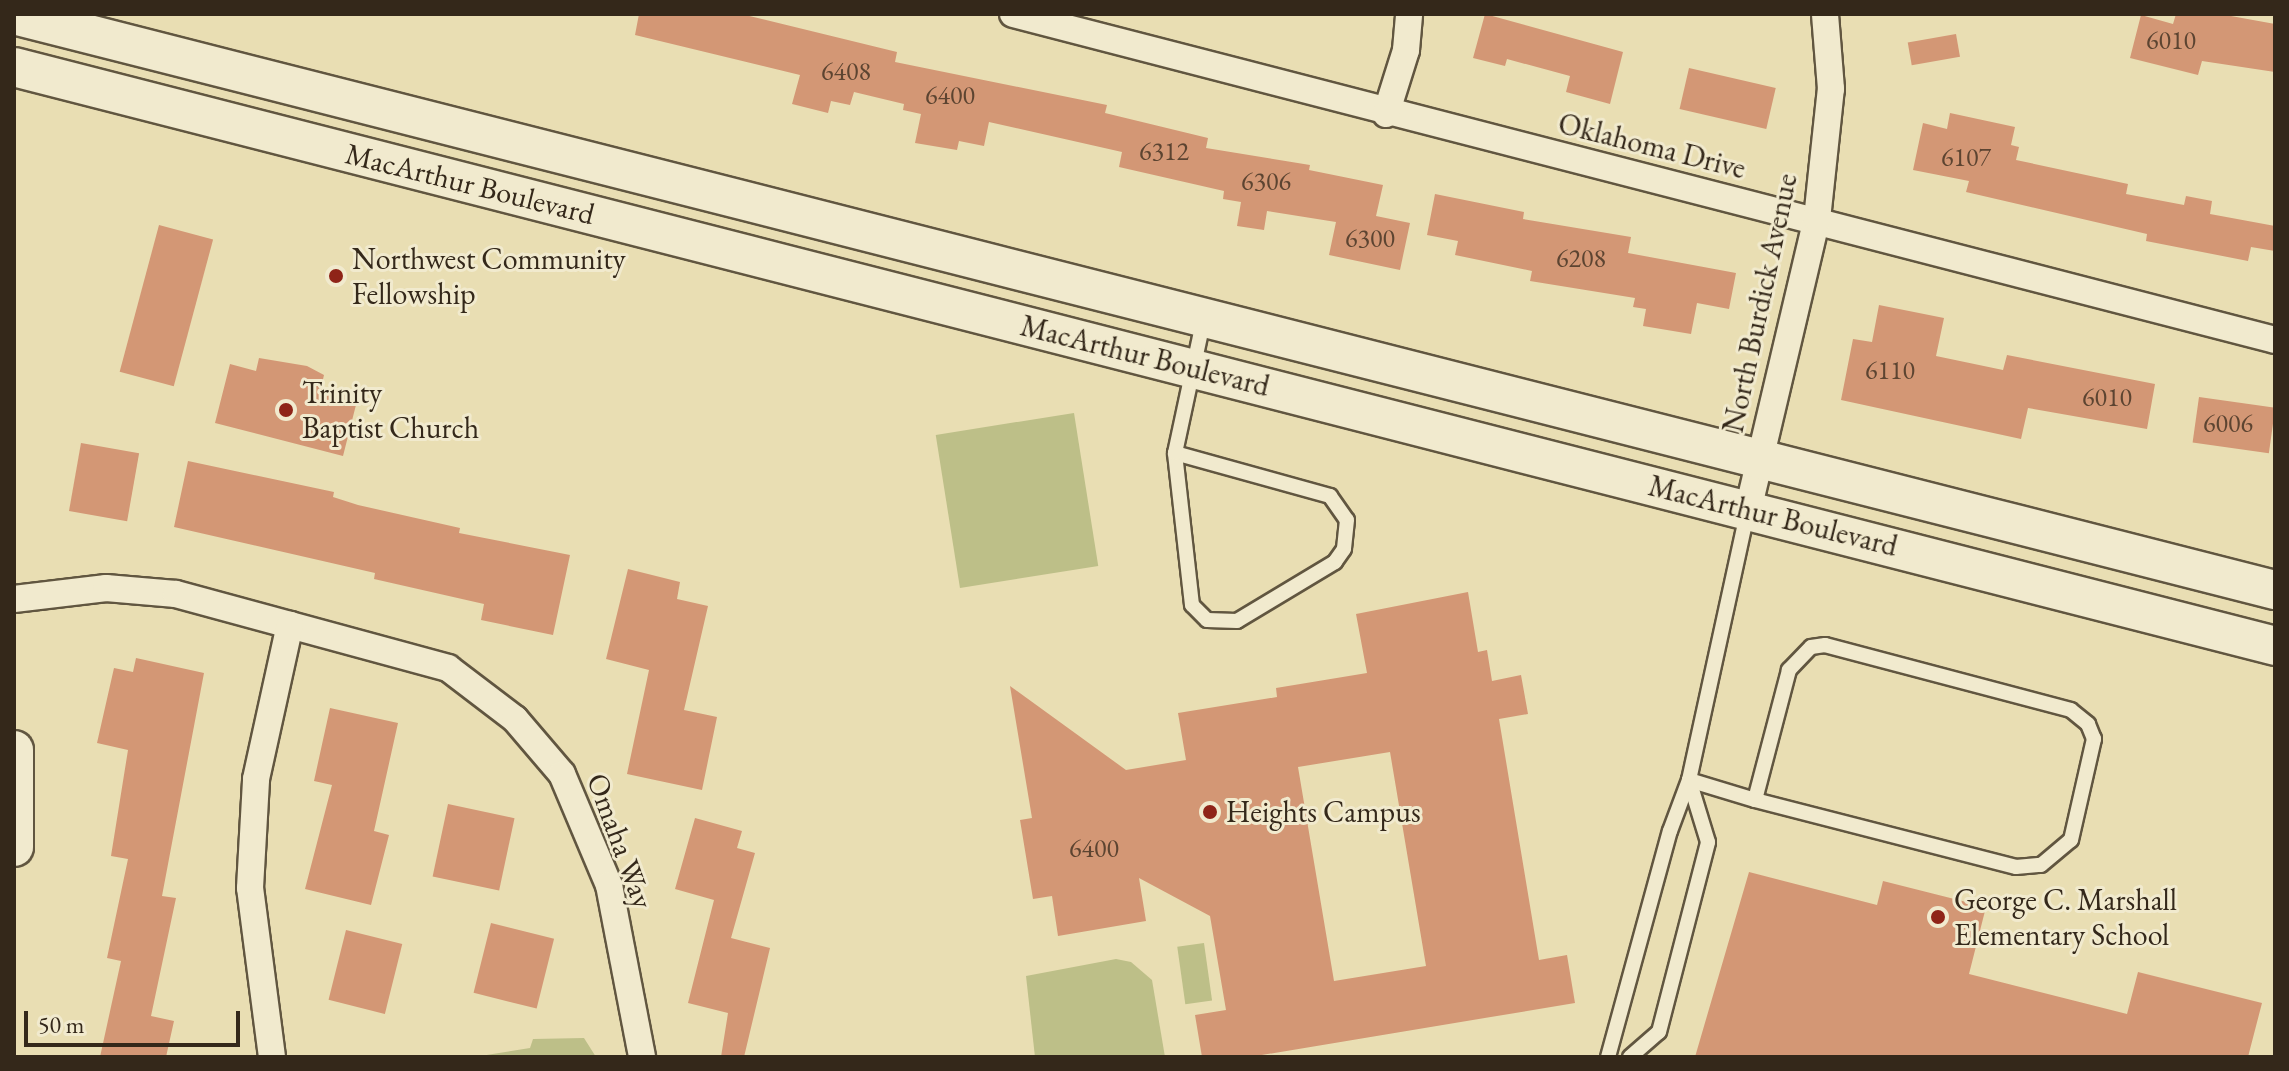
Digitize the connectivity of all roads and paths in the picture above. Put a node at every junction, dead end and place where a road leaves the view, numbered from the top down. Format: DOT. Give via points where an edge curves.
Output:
graph roads {
  1 [pos="1013,14"];
  2 [pos="1409,14"];
  3 [pos="1825,14"];
  4 [pos="14,15"];
  5 [pos="14,67"];
  6 [pos="1386,114"];
  7 [pos="1817,219"];
  8 [pos="1205,316"];
  9 [pos="2275,340"];
  10 [pos="1191,368"];
  11 [pos="1175,453"];
  12 [pos="1759,458"];
  13 [pos="1748,510"];
  14 [pos="2275,590"];
  15 [pos="14,599"];
  16 [pos="290,625"];
  17 [pos="2275,646"];
  18 [pos="14,750"];
  19 [pos="1689,780"];
  20 [pos="1755,800"];
  21 [pos="14,847"];
  22 [pos="272,1057"];
  23 [pos="642,1057"];
  24 [pos="1608,1057"];
  25 [pos="1630,1057"];
  1 -- 6 [label="street, Oklahoma Drive"];
  2 -- 6 [label="street" via="1406,50"];
  3 -- 7 [label="street, North Burdick Avenue" via="1831,89"];
  4 -- 8 [label="street, MacArthur Boulevard"];
  5 -- 10 [label="street, MacArthur Boulevard"];
  6 -- 7 [label="street, Oklahoma Drive"];
  7 -- 9 [label="street, Oklahoma Drive"];
  7 -- 12 [label="street, North Burdick Avenue"];
  8 -- 10 [label="lane"];
  8 -- 12 [label="street, MacArthur Boulevard"];
  10 -- 11 [label="lane"];
  10 -- 13 [label="street, MacArthur Boulevard"];
  11 -- 11 [label="lane" via="1189,595 1207,620 1237,621 1335,562 1344,549 1347,520 1330,496"];
  12 -- 13 [label="street, North Burdick Avenue"];
  12 -- 14 [label="street, MacArthur Boulevard"];
  13 -- 17 [label="street, MacArthur Boulevard"];
  13 -- 19 [label="lane"];
  15 -- 16 [label="street, Omaha Way" via="106,588 176,594"];
  16 -- 22 [label="street" via="256,779 250,888"];
  16 -- 23 [label="street, Omaha Way" via="448,668 515,719 562,774 609,885"];
  18 -- 21 [label="street"];
  19 -- 20 [label="lane"];
  19 -- 24 [label="lane"];
  19 -- 25 [label="lane" via="1708,842 1659,1032"];
  20 -- 20 [label="lane" via="2016,867 2041,865 2071,840 2094,739 2088,724 2071,710 1825,645 1811,647 1789,670"];
}
